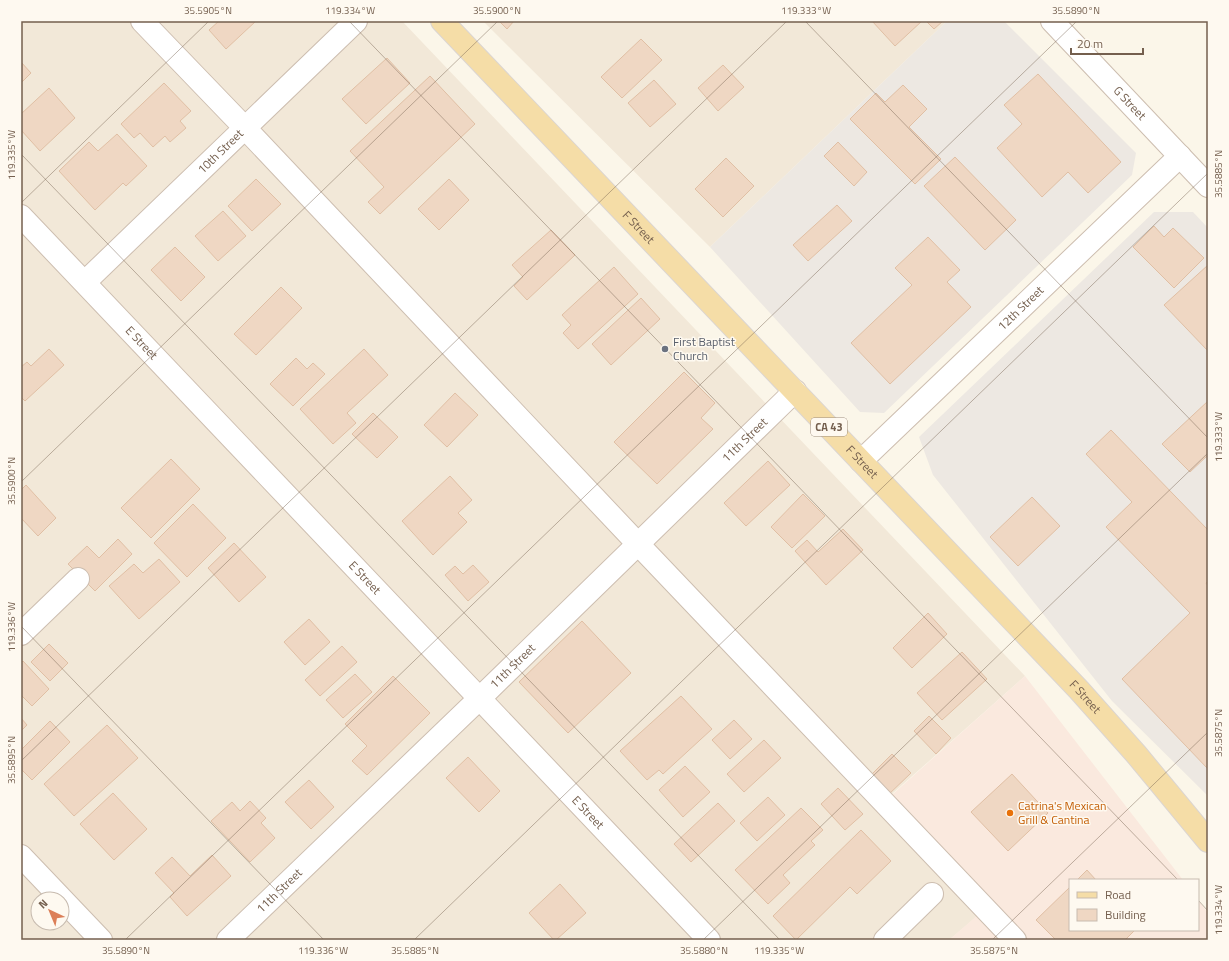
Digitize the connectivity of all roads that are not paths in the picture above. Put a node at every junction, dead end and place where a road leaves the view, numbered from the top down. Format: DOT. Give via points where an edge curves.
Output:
graph roads {
  1 [pos="142,21"];
  2 [pos="356,21"];
  3 [pos="442,21"];
  4 [pos="1052,21"];
  5 [pos="245,128"];
  6 [pos="1180,156"];
  7 [pos="1208,186"];
  8 [pos="21,216"];
  9 [pos="85,282"];
  10 [pos="795,391"];
  11 [pos="861,461"];
  12 [pos="638,544"];
  13 [pos="78,579"];
  14 [pos="21,634"];
  15 [pos="480,698"];
  16 [pos="1208,841"];
  17 [pos="21,856"];
  18 [pos="932,894"];
  19 [pos="101,940"];
  20 [pos="228,940"];
  21 [pos="710,940"];
  22 [pos="886,940"];
  23 [pos="1015,940"];
  1 -- 5 [label="street"];
  2 -- 5 [label="street, 10th Street"];
  3 -- 10 [label="main road, F Street / CA 43"];
  4 -- 6 [label="street, G Street"];
  5 -- 9 [label="street, 10th Street"];
  5 -- 12 [label="street"];
  6 -- 7 [label="street, G Street"];
  6 -- 11 [label="street, 12th Street"];
  8 -- 9 [label="street, E Street"];
  9 -- 15 [label="street, E Street"];
  10 -- 11 [label="main road, F Street / CA 43"];
  10 -- 12 [label="street, 11th Street"];
  11 -- 16 [label="main road, F Street / CA 43" via="1088,701"];
  12 -- 15 [label="street, 11th Street"];
  12 -- 23 [label="street"];
  13 -- 14 [label="street"];
  15 -- 20 [label="street, 11th Street"];
  15 -- 21 [label="street, E Street"];
  17 -- 19 [label="street"];
  18 -- 22 [label="street"];
}
